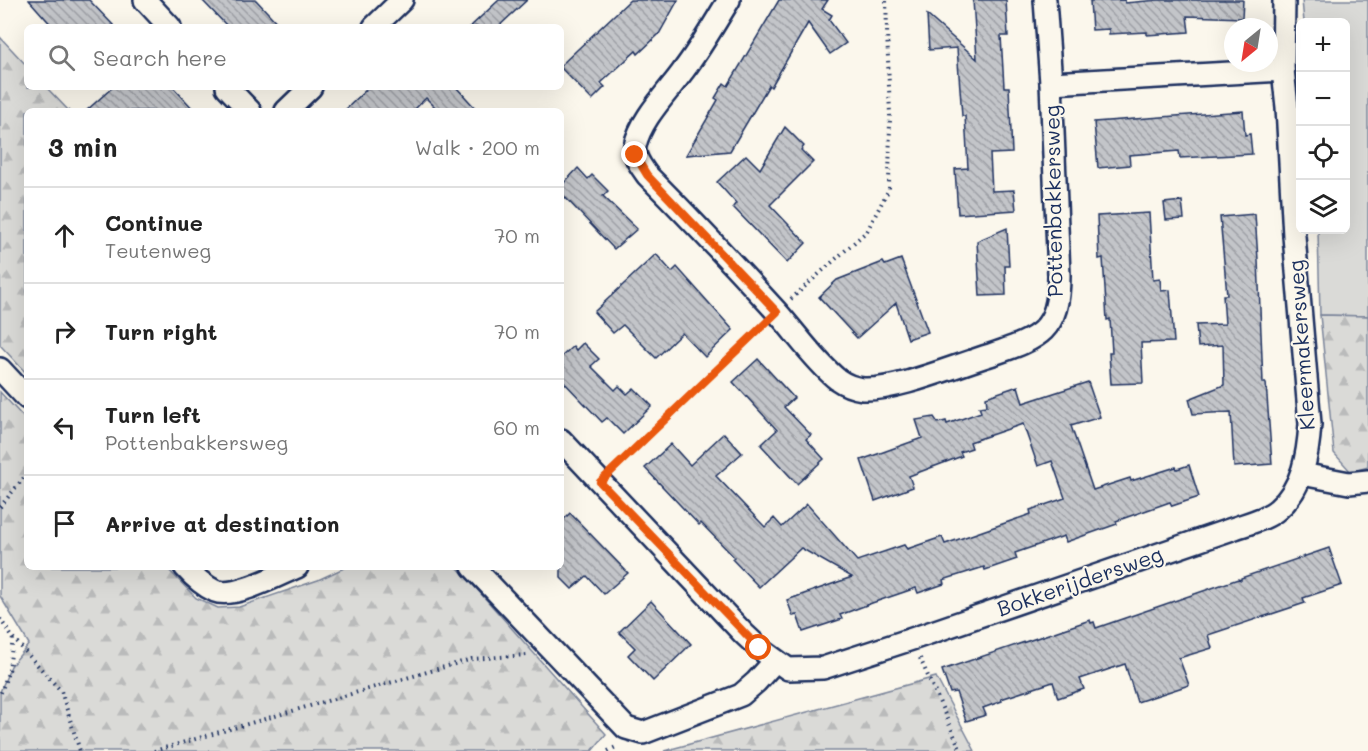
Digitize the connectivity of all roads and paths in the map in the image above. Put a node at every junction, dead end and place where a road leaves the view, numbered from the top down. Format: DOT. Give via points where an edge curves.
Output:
graph roads {
  1 [pos="145,0"];
  2 [pos="402,0"];
  3 [pos="729,0"];
  4 [pos="886,0"];
  5 [pos="1045,0"];
  6 [pos="1284,0"];
  7 [pos="167,24"];
  8 [pos="377,24"];
  9 [pos="1283,70"];
  10 [pos="1051,83"];
  11 [pos="230,90"];
  12 [pos="308,90"];
  13 [pos="247,108"];
  14 [pos="289,108"];
  15 [pos="777,312"];
  16 [pos="0,369"];
  17 [pos="24,395"];
  18 [pos="564,443"];
  19 [pos="1302,474"];
  20 [pos="24,478"];
  21 [pos="1368,481"];
  22 [pos="600,482"];
  23 [pos="0,507"];
  24 [pos="188,570"];
  25 [pos="290,570"];
  26 [pos="476,570"];
  27 [pos="0,619"];
  28 [pos="13,638"];
  29 [pos="912,639"];
  30 [pos="554,653"];
  31 [pos="775,661"];
  32 [pos="0,694"];
  33 [pos="80,751"];
  34 [pos="154,751"];
  35 [pos="961,751"];
  1 -- 7 [label="street"];
  2 -- 8 [label="street"];
  3 -- 15 [label="street, Pottenbakkersweg" via="657,104 639,134 635,155 647,175"];
  4 -- 15 [label="path" via="889,189 867,231"];
  5 -- 10 [label="street, Pottenbakkersweg"];
  6 -- 9 [label="street, Kleermakersweg"];
  9 -- 10 [label="street, Pottenbakkersweg"];
  9 -- 19 [label="street, Kleermakersweg" via="1310,424"];
  10 -- 15 [label="street, Pottenbakkersweg" via="1059,296 1053,317 1040,334 1020,345 891,387 864,389 840,381 826,369"];
  11 -- 13 [label="street"];
  12 -- 14 [label="street"];
  15 -- 22 [label="path"];
  16 -- 17 [label="street"];
  18 -- 22 [label="street"];
  19 -- 21 [label="street" via="1349,483"];
  19 -- 29 [label="street, Bokkerijdersweg" via="1277,510 1259,519"];
  20 -- 23 [label="path"];
  22 -- 31 [label="street"];
  24 -- 25 [label="street" via="216,592 233,593"];
  26 -- 30 [label="street"];
  27 -- 28 [label="path"];
  28 -- 32 [label="path" via="9,670"];
  28 -- 33 [label="path" via="61,691"];
  29 -- 31 [label="street, Bokkerijdersweg" via="823,668 788,669"];
  29 -- 35 [label="path"];
  30 -- 31 [label="street" via="626,728 643,733 741,694"];
  30 -- 34 [label="path" via="472,659"];
}
